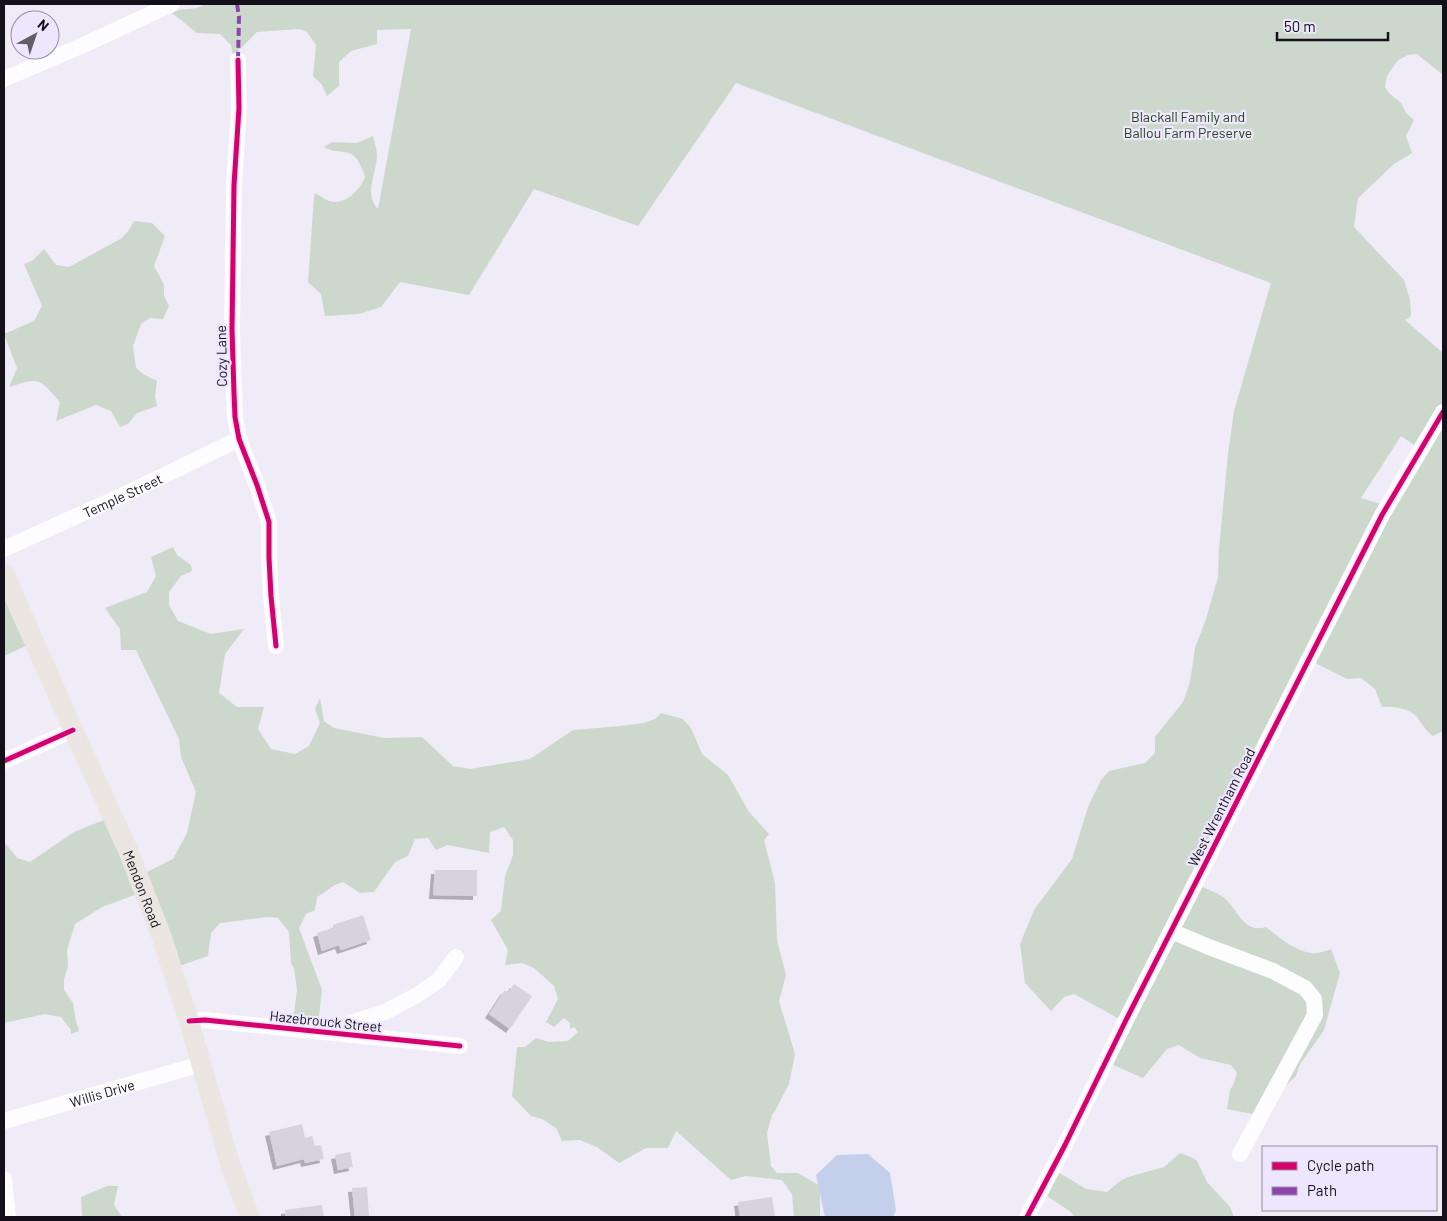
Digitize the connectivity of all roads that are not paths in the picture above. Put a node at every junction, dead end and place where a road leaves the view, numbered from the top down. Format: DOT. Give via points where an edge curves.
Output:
graph roads {
  1 [pos="165,5"];
  2 [pos="238,60"];
  3 [pos="4,79"];
  4 [pos="1443,412"];
  5 [pos="240,439"];
  6 [pos="4,549"];
  7 [pos="4,573"];
  8 [pos="276,646"];
  9 [pos="73,730"];
  10 [pos="4,761"];
  11 [pos="1171,931"];
  12 [pos="456,957"];
  13 [pos="189,1021"];
  14 [pos="323,1031"];
  15 [pos="460,1046"];
  16 [pos="201,1064"];
  17 [pos="4,1121"];
  18 [pos="1240,1154"];
  19 [pos="4,1179"];
  20 [pos="8,1217"];
  21 [pos="250,1217"];
  22 [pos="1027,1217"];
  1 -- 3 [label="street"];
  2 -- 5 [label="street, Cozy Lane" via="232,330 235,417"];
  4 -- 11 [label="street, West Wrentham Road" via="1382,515"];
  5 -- 6 [label="street, Temple Street"];
  5 -- 8 [label="street, Cozy Lane" via="269,522 270,596"];
  7 -- 9 [label="main road, Mendon Road"];
  9 -- 10 [label="street"];
  9 -- 13 [label="main road, Mendon Road" via="128,850 162,935"];
  11 -- 18 [label="street" via="1273,971 1305,988 1314,999 1315,1015"];
  11 -- 22 [label="street, West Wrentham Road"];
  12 -- 14 [label="street, Hazebrouck Street" via="439,980 417,995 385,1012"];
  13 -- 14 [label="street, Hazebrouck Street"];
  13 -- 16 [label="main road, Mendon Road"];
  14 -- 15 [label="street, Hazebrouck Street"];
  16 -- 17 [label="street, Willis Drive"];
  16 -- 21 [label="main road, Mendon Road" via="231,1167"];
  19 -- 20 [label="street"];
}
